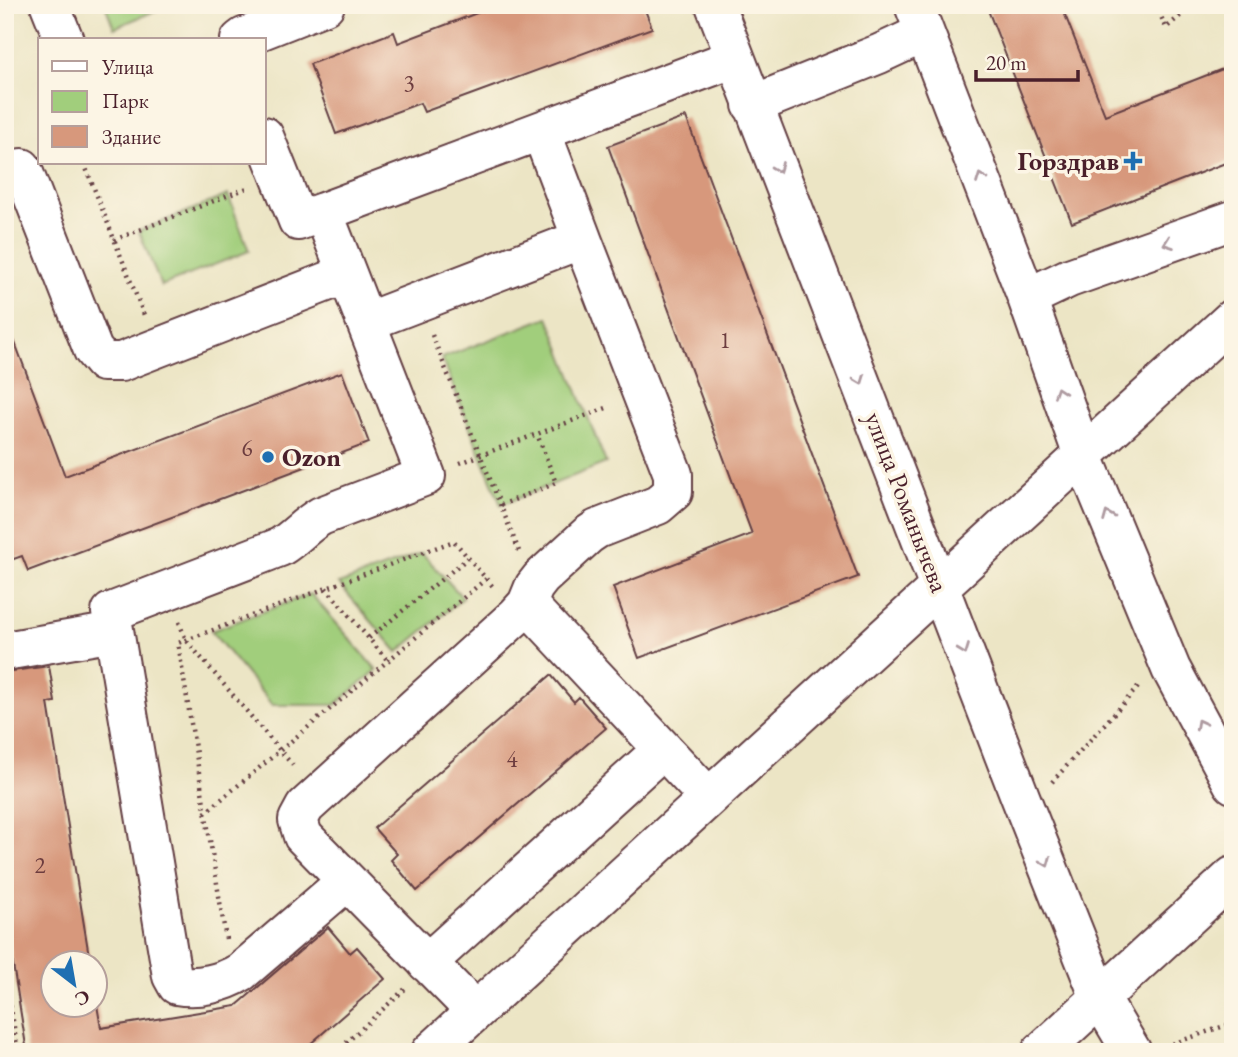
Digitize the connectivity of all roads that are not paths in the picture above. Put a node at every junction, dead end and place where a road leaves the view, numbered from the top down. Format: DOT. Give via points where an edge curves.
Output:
graph roads {
  1 [pos="50,5"];
  2 [pos="325,5"];
  3 [pos="715,5"];
  4 [pos="919,19"];
  5 [pos="63,38"];
  6 [pos="243,38"];
  7 [pos="736,58"];
  8 [pos="752,105"];
  9 [pos="541,131"];
  10 [pos="266,141"];
  11 [pos="22,168"];
  12 [pos="323,212"];
  13 [pos="1233,220"];
  14 [pos="582,239"];
  15 [pos="347,274"];
  16 [pos="1027,298"];
  17 [pos="1233,318"];
  18 [pos="366,322"];
  19 [pos="1083,456"];
  20 [pos="939,586"];
  21 [pos="526,602"];
  22 [pos="114,632"];
  23 [pos="5,651"];
  24 [pos="663,749"];
  25 [pos="1233,784"];
  26 [pos="708,797"];
  27 [pos="1233,876"];
  28 [pos="347,881"];
  29 [pos="429,964"];
  30 [pos="1100,998"];
  31 [pos="475,1012"];
  32 [pos="1147,1050"];
  33 [pos="431,1052"];
  34 [pos="1041,1052"];
  1 -- 5 [label="street"];
  2 -- 6 [label="street"];
  3 -- 7 [label="street, улица Романычева"];
  4 -- 8 [label="street" via="880,54"];
  16 -- 4 [label="street, one-way"];
  7 -- 8 [label="street, улица Романычева"];
  7 -- 9 [label="street"];
  8 -- 20 [label="street, улица Романычева, one-way"];
  9 -- 12 [label="street"];
  9 -- 14 [label="street"];
  10 -- 12 [label="street" via="298,222"];
  11 -- 15 [label="street" via="93,350 103,362 121,362"];
  12 -- 15 [label="street"];
  13 -- 16 [label="street, one-way" via="1069,278"];
  14 -- 18 [label="street"];
  14 -- 21 [label="street" via="673,474 673,492 658,505 597,529 579,542 541,578"];
  15 -- 18 [label="street"];
  19 -- 16 [label="street, one-way"];
  17 -- 19 [label="street"];
  18 -- 22 [label="street" via="426,476 321,516 279,547 111,612"];
  19 -- 20 [label="street"];
  25 -- 19 [label="street, one-way" via="1171,669"];
  20 -- 26 [label="street"];
  20 -- 30 [label="street, улица Романычева, one-way"];
  21 -- 24 [label="street"];
  21 -- 28 [label="street" via="305,807 298,820 303,836"];
  22 -- 23 [label="street"];
  22 -- 28 [label="street" via="177,985 232,978"];
  24 -- 26 [label="street"];
  24 -- 29 [label="street"];
  26 -- 31 [label="street"];
  27 -- 30 [label="street"];
  28 -- 29 [label="street"];
  29 -- 31 [label="street"];
  30 -- 32 [label="street, улица Романычева"];
  30 -- 34 [label="street"];
  31 -- 33 [label="street"];
}
